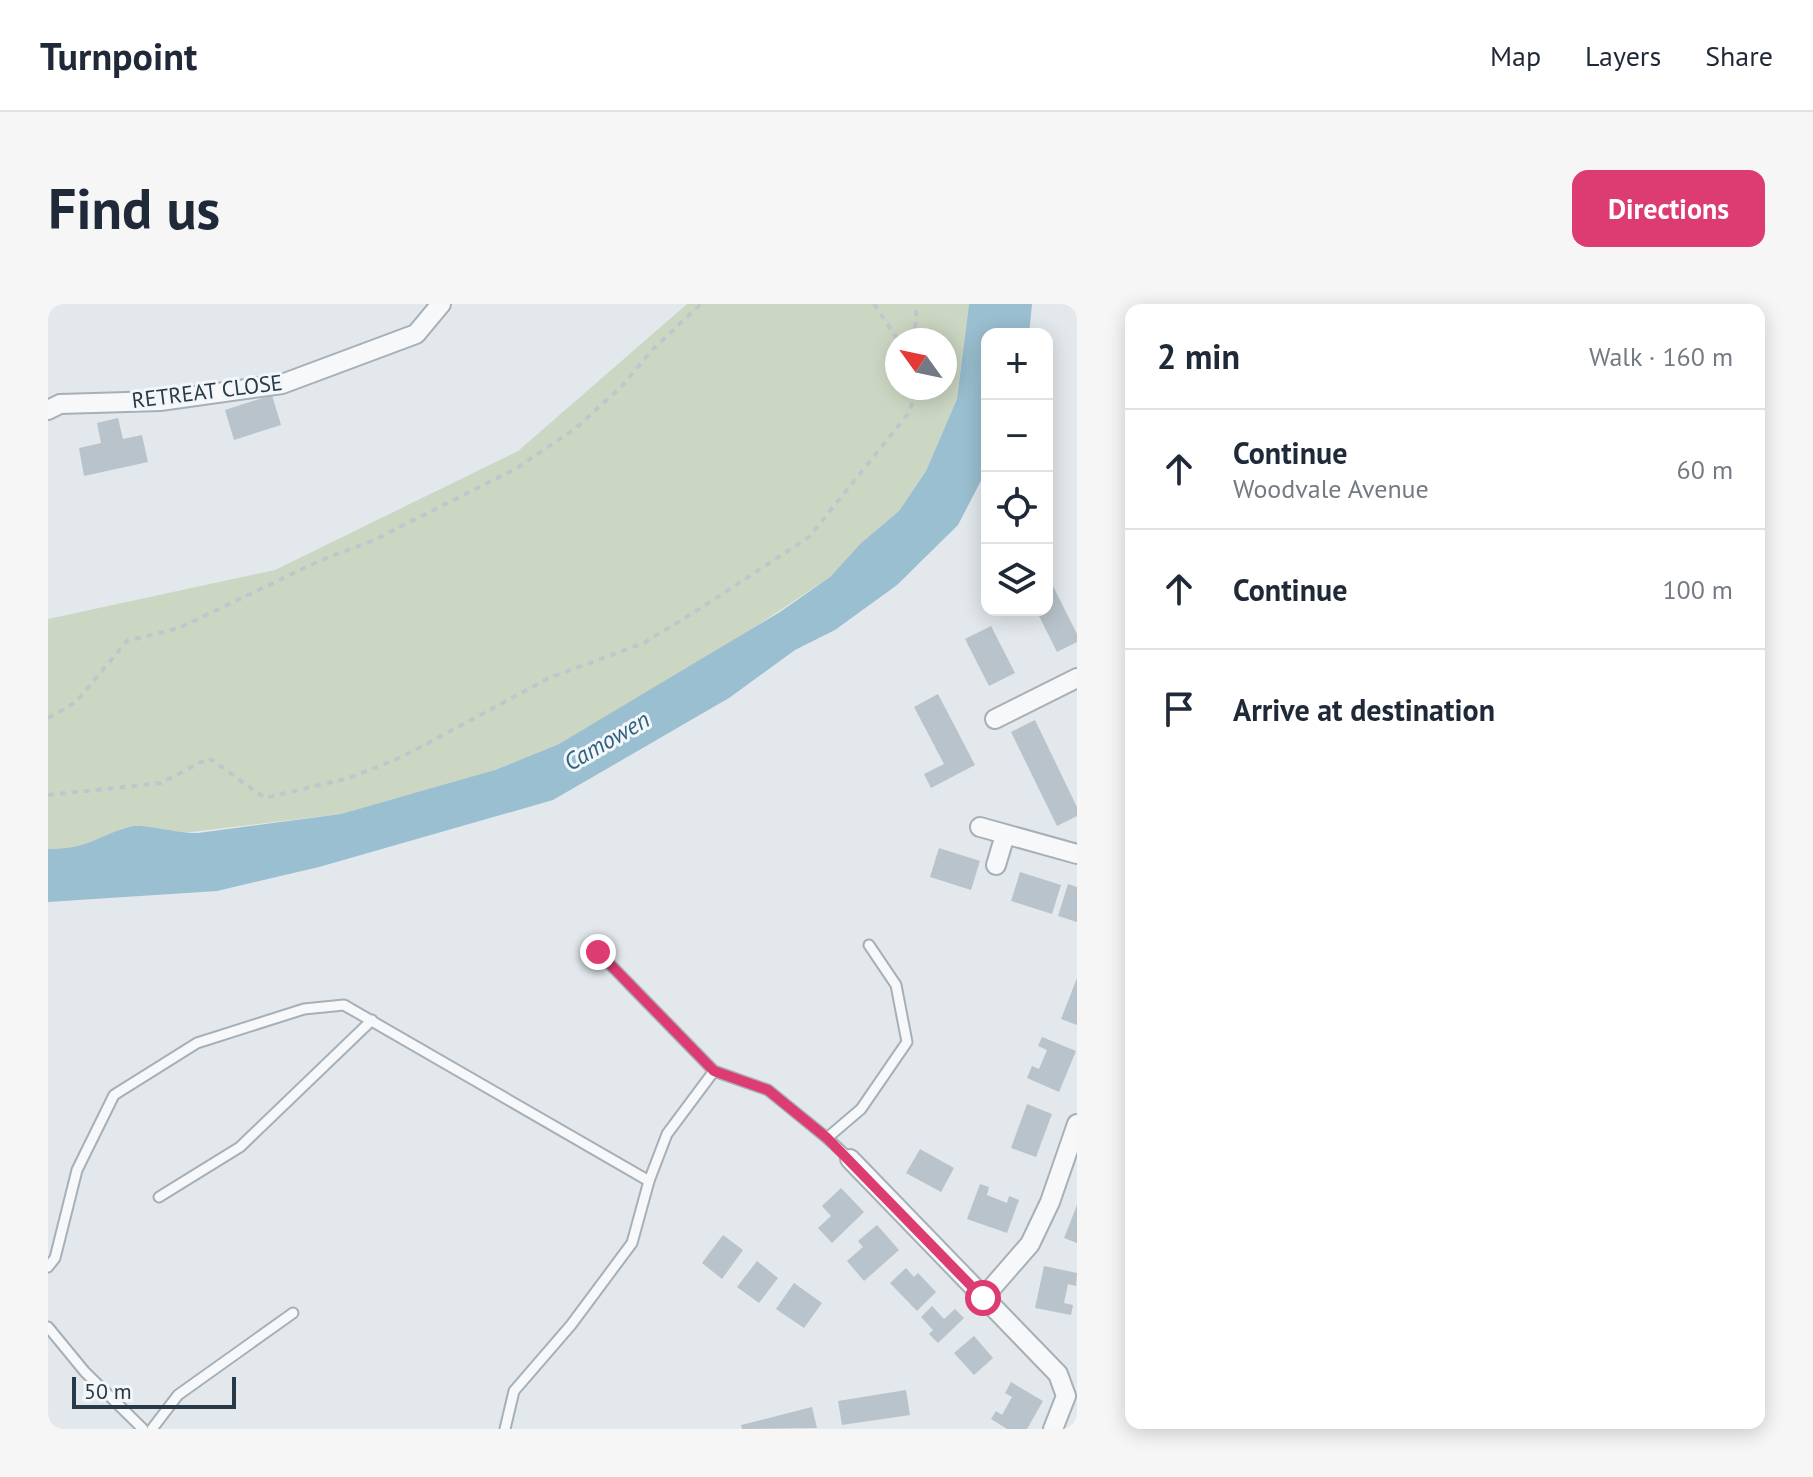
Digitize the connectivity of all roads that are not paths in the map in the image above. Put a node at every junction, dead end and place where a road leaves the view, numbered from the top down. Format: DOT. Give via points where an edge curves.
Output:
graph roads {
  1 [pos="441,304"];
  2 [pos="48,410"];
  3 [pos="1077,678"];
  4 [pos="995,719"];
  5 [pos="980,827"];
  6 [pos="1005,835"];
  7 [pos="1077,854"];
  8 [pos="996,865"];
  9 [pos="869,945"];
  10 [pos="598,952"];
  11 [pos="372,1020"];
  12 [pos="714,1071"];
  13 [pos="1077,1124"];
  14 [pos="827,1138"];
  15 [pos="850,1159"];
  16 [pos="649,1181"];
  17 [pos="159,1197"];
  18 [pos="48,1267"];
  19 [pos="983,1298"];
  20 [pos="293,1313"];
  21 [pos="48,1327"];
  22 [pos="1072,1390"];
  23 [pos="143,1429"];
  24 [pos="152,1429"];
  25 [pos="505,1429"];
  26 [pos="1053,1429"];
  1 -- 2 [label="street, RETREAT CLOSE" via="416,334 282,384 160,401 60,404"];
  3 -- 4 [label="street"];
  5 -- 6 [label="street"];
  6 -- 7 [label="street"];
  6 -- 8 [label="street"];
  9 -- 14 [label="lane" via="896,985 907,1042 861,1109"];
  10 -- 12 [label="lane"];
  11 -- 16 [label="lane"];
  11 -- 17 [label="lane" via="240,1147"];
  11 -- 18 [label="lane" via="344,1005 304,1009 197,1043 114,1095 77,1170 55,1258"];
  12 -- 14 [label="lane" via="768,1090"];
  12 -- 16 [label="lane" via="667,1134"];
  13 -- 19 [label="street" via="1030,1244"];
  14 -- 15 [label="lane"];
  15 -- 19 [label="street"];
  16 -- 25 [label="lane" via="632,1243 514,1391"];
  19 -- 22 [label="street"];
  20 -- 24 [label="lane" via="178,1395"];
  21 -- 23 [label="lane"];
  22 -- 26 [label="street"];
}
